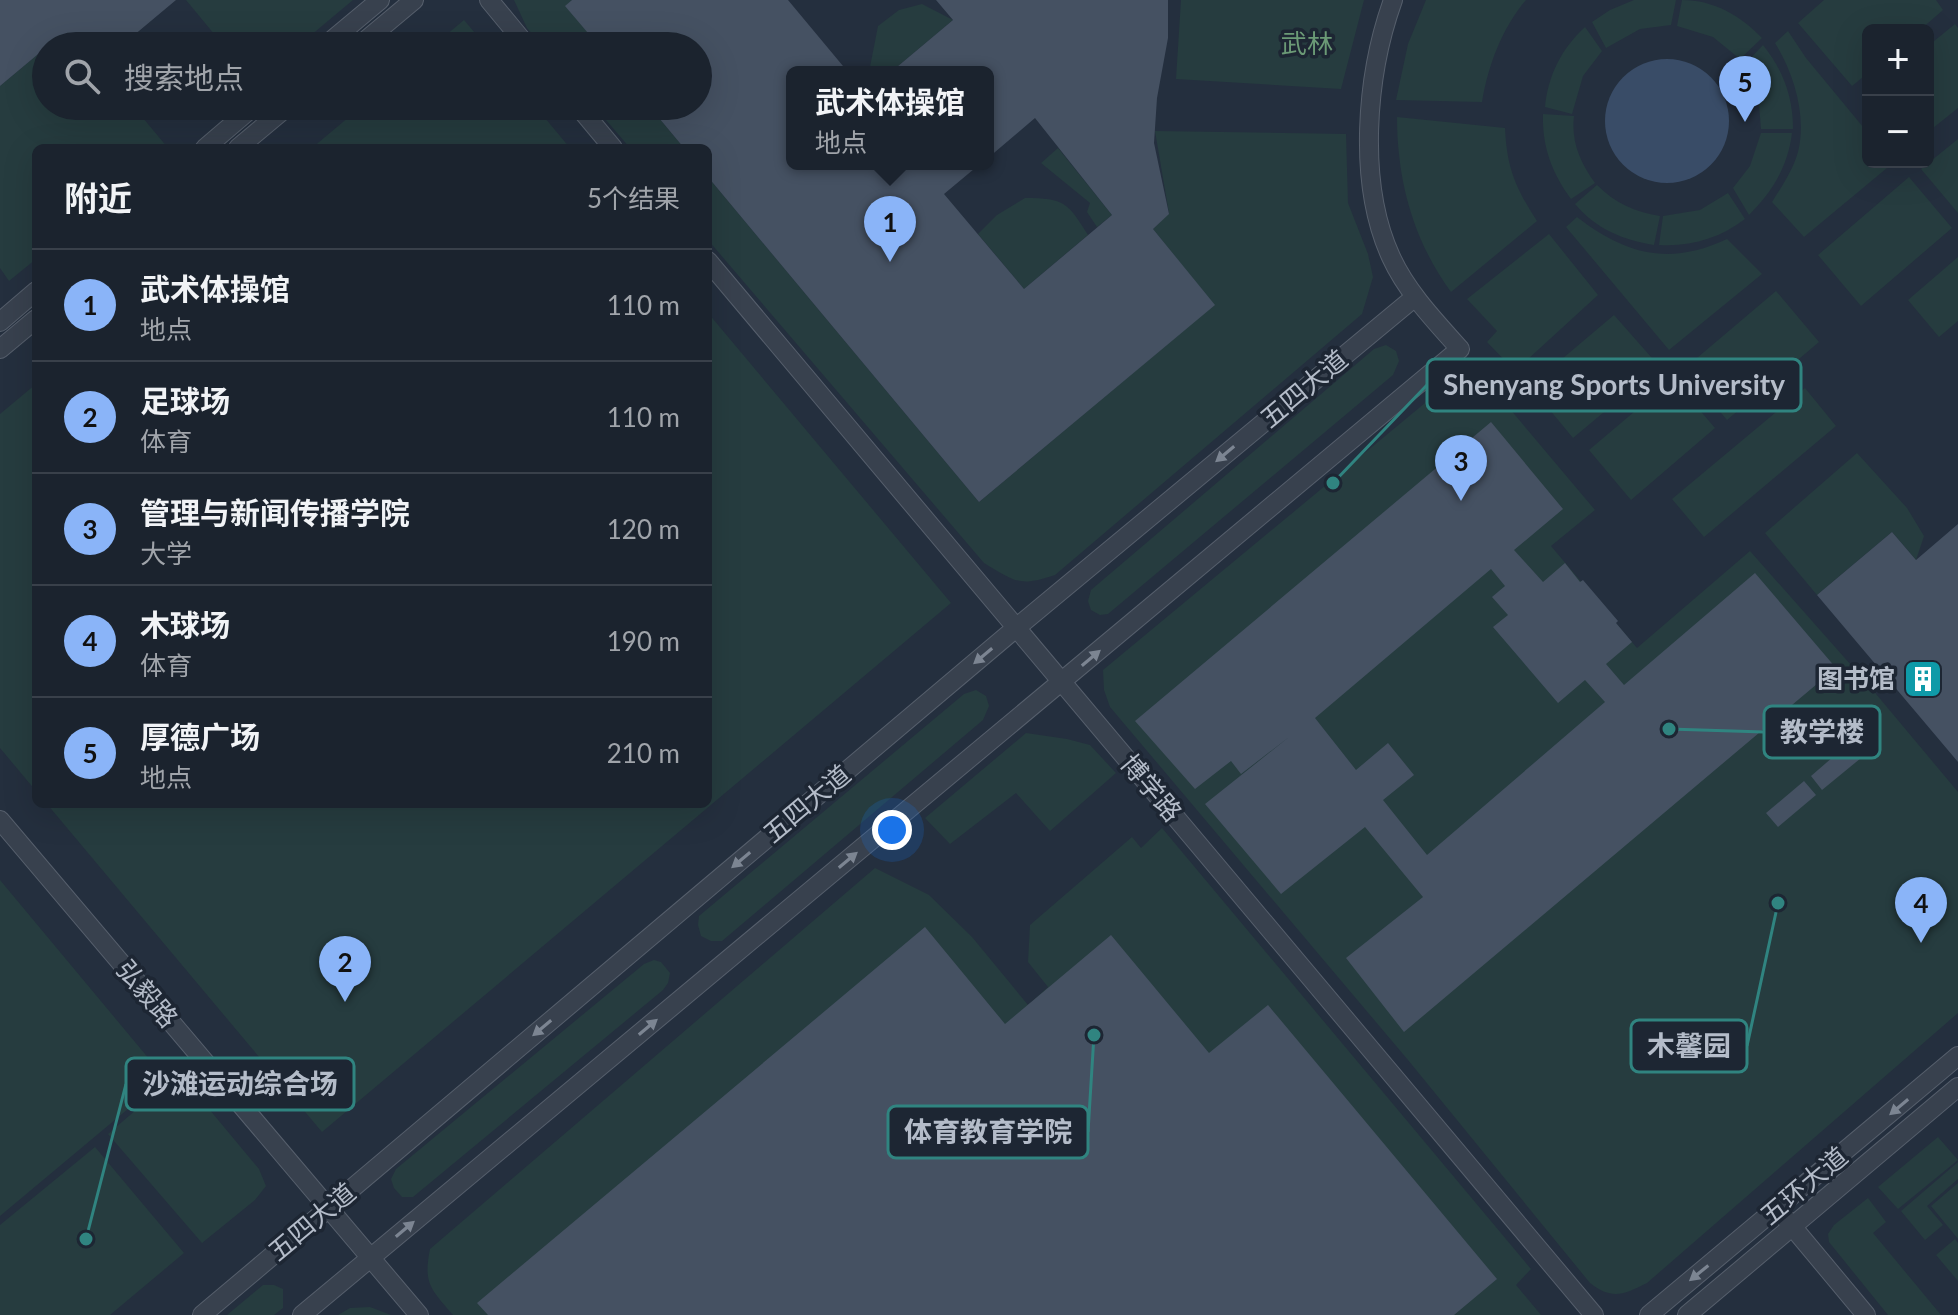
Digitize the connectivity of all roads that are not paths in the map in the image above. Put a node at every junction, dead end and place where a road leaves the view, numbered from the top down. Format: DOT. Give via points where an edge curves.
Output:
graph roads {
  1 [pos="380,0"];
  2 [pos="414,0"];
  3 [pos="489,0"];
  4 [pos="1393,0"];
  5 [pos="342,32"];
  6 [pos="376,32"];
  7 [pos="515,32"];
  8 [pos="238,120"];
  9 [pos="271,120"];
  10 [pos="590,120"];
  11 [pos="210,144"];
  12 [pos="243,144"];
  13 [pos="610,144"];
  14 [pos="712,266"];
  15 [pos="32,294"];
  16 [pos="1415,297"];
  17 [pos="0,322"];
  18 [pos="32,322"];
  19 [pos="0,349"];
  20 [pos="1016,628"];
  21 [pos="1062,682"];
  22 [pos="0,820"];
  23 [pos="1958,1056"];
  24 [pos="1958,1087"];
  25 [pos="328,1209"];
  26 [pos="1778,1209"];
  27 [pos="1792,1227"];
  28 [pos="370,1258"];
  29 [pos="202,1315"];
  30 [pos="302,1315"];
  31 [pos="419,1315"];
  32 [pos="1594,1315"];
  33 [pos="1649,1315"];
  34 [pos="1687,1315"];
  35 [pos="1866,1315"];
  1 -- 5 [label="lane"];
  2 -- 6 [label="lane"];
  3 -- 7 [label="lane"];
  4 -- 16 [label="lane" via="1372,99 1371,177 1391,257"];
  8 -- 11 [label="lane"];
  9 -- 12 [label="lane"];
  10 -- 13 [label="lane"];
  14 -- 20 [label="lane, 博学路"];
  15 -- 17 [label="lane"];
  16 -- 20 [label="lane, 五四大道, one-way"];
  21 -- 16 [label="lane, one-way" via="1460,349"];
  18 -- 19 [label="lane"];
  20 -- 21 [label="lane, 博学路"];
  20 -- 25 [label="lane, 五四大道, one-way"];
  28 -- 21 [label="lane, one-way"];
  21 -- 32 [label="lane, 博学路"];
  22 -- 25 [label="lane, 弘毅路"];
  23 -- 26 [label="lane, 五环大道, one-way"];
  24 -- 27 [label="lane, 五环大道"];
  25 -- 28 [label="lane, 弘毅路"];
  25 -- 29 [label="lane, 五四大道"];
  26 -- 27 [label="lane"];
  26 -- 33 [label="lane, 五环大道, one-way"];
  27 -- 34 [label="lane, 五环大道"];
  27 -- 35 [label="lane"];
  28 -- 30 [label="lane"];
  28 -- 31 [label="lane, 弘毅路"];
}
